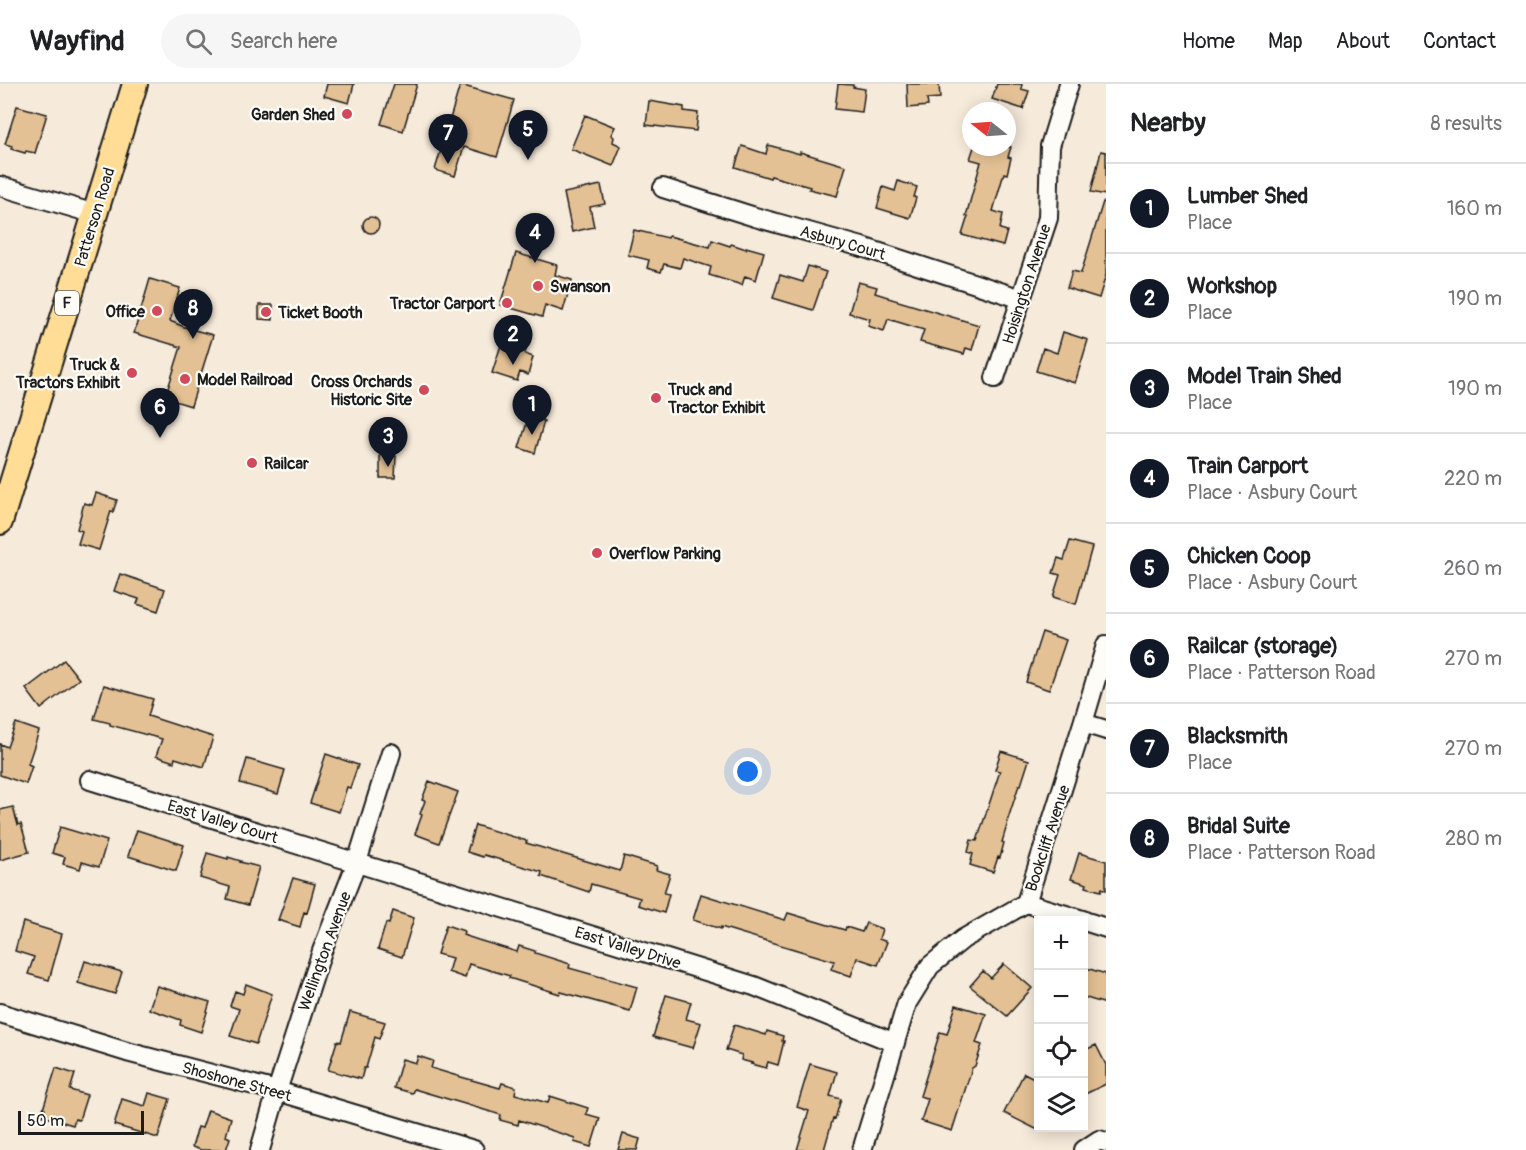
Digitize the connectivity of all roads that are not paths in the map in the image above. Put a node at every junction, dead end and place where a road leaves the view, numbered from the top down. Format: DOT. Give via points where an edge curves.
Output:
graph roads {
  1 [pos="135,84"];
  2 [pos="1070,84"];
  3 [pos="0,186"];
  4 [pos="663,188"];
  5 [pos="95,214"];
  6 [pos="1022,299"];
  7 [pos="995,378"];
  8 [pos="0,522"];
  9 [pos="1106,645"];
  10 [pos="1083,723"];
  11 [pos="1106,730"];
  12 [pos="391,753"];
  13 [pos="90,780"];
  14 [pos="357,862"];
  15 [pos="1026,903"];
  16 [pos="1067,916"];
  17 [pos="1088,923"];
  18 [pos="1106,928"];
  19 [pos="0,1012"];
  20 [pos="895,1043"];
  21 [pos="277,1091"];
  22 [pos="1106,1142"];
  23 [pos="260,1150"];
  24 [pos="474,1150"];
  25 [pos="862,1150"];
  26 [pos="1084,1150"];
  1 -- 5 [label="main road, Patterson Road / F"];
  2 -- 6 [label="street, Hoisington Avenue" via="1050,146 1048,218"];
  3 -- 5 [label="street"];
  4 -- 6 [label="street, Asbury Court"];
  5 -- 8 [label="main road, Patterson Road / F"];
  6 -- 7 [label="street, Hoisington Avenue"];
  9 -- 10 [label="street, Bookcliff Avenue"];
  10 -- 11 [label="street"];
  10 -- 15 [label="street, Bookcliff Avenue"];
  12 -- 14 [label="street, Wellington Avenue"];
  13 -- 14 [label="street, East Valley Court"];
  14 -- 20 [label="street, East Valley Drive" via="754,986"];
  14 -- 21 [label="street, Wellington Avenue" via="322,951"];
  15 -- 16 [label="street"];
  15 -- 20 [label="street, Bookcliff Avenue" via="963,939 930,966 907,1003"];
  17 -- 18 [label="street"];
  19 -- 21 [label="street, Shoshone Street" via="127,1052"];
  20 -- 25 [label="street, Bookcliff Avenue"];
  21 -- 23 [label="street, Wellington Avenue"];
  21 -- 24 [label="street, Shoshone Street"];
  22 -- 26 [label="street" via="1099,1140"];
}
